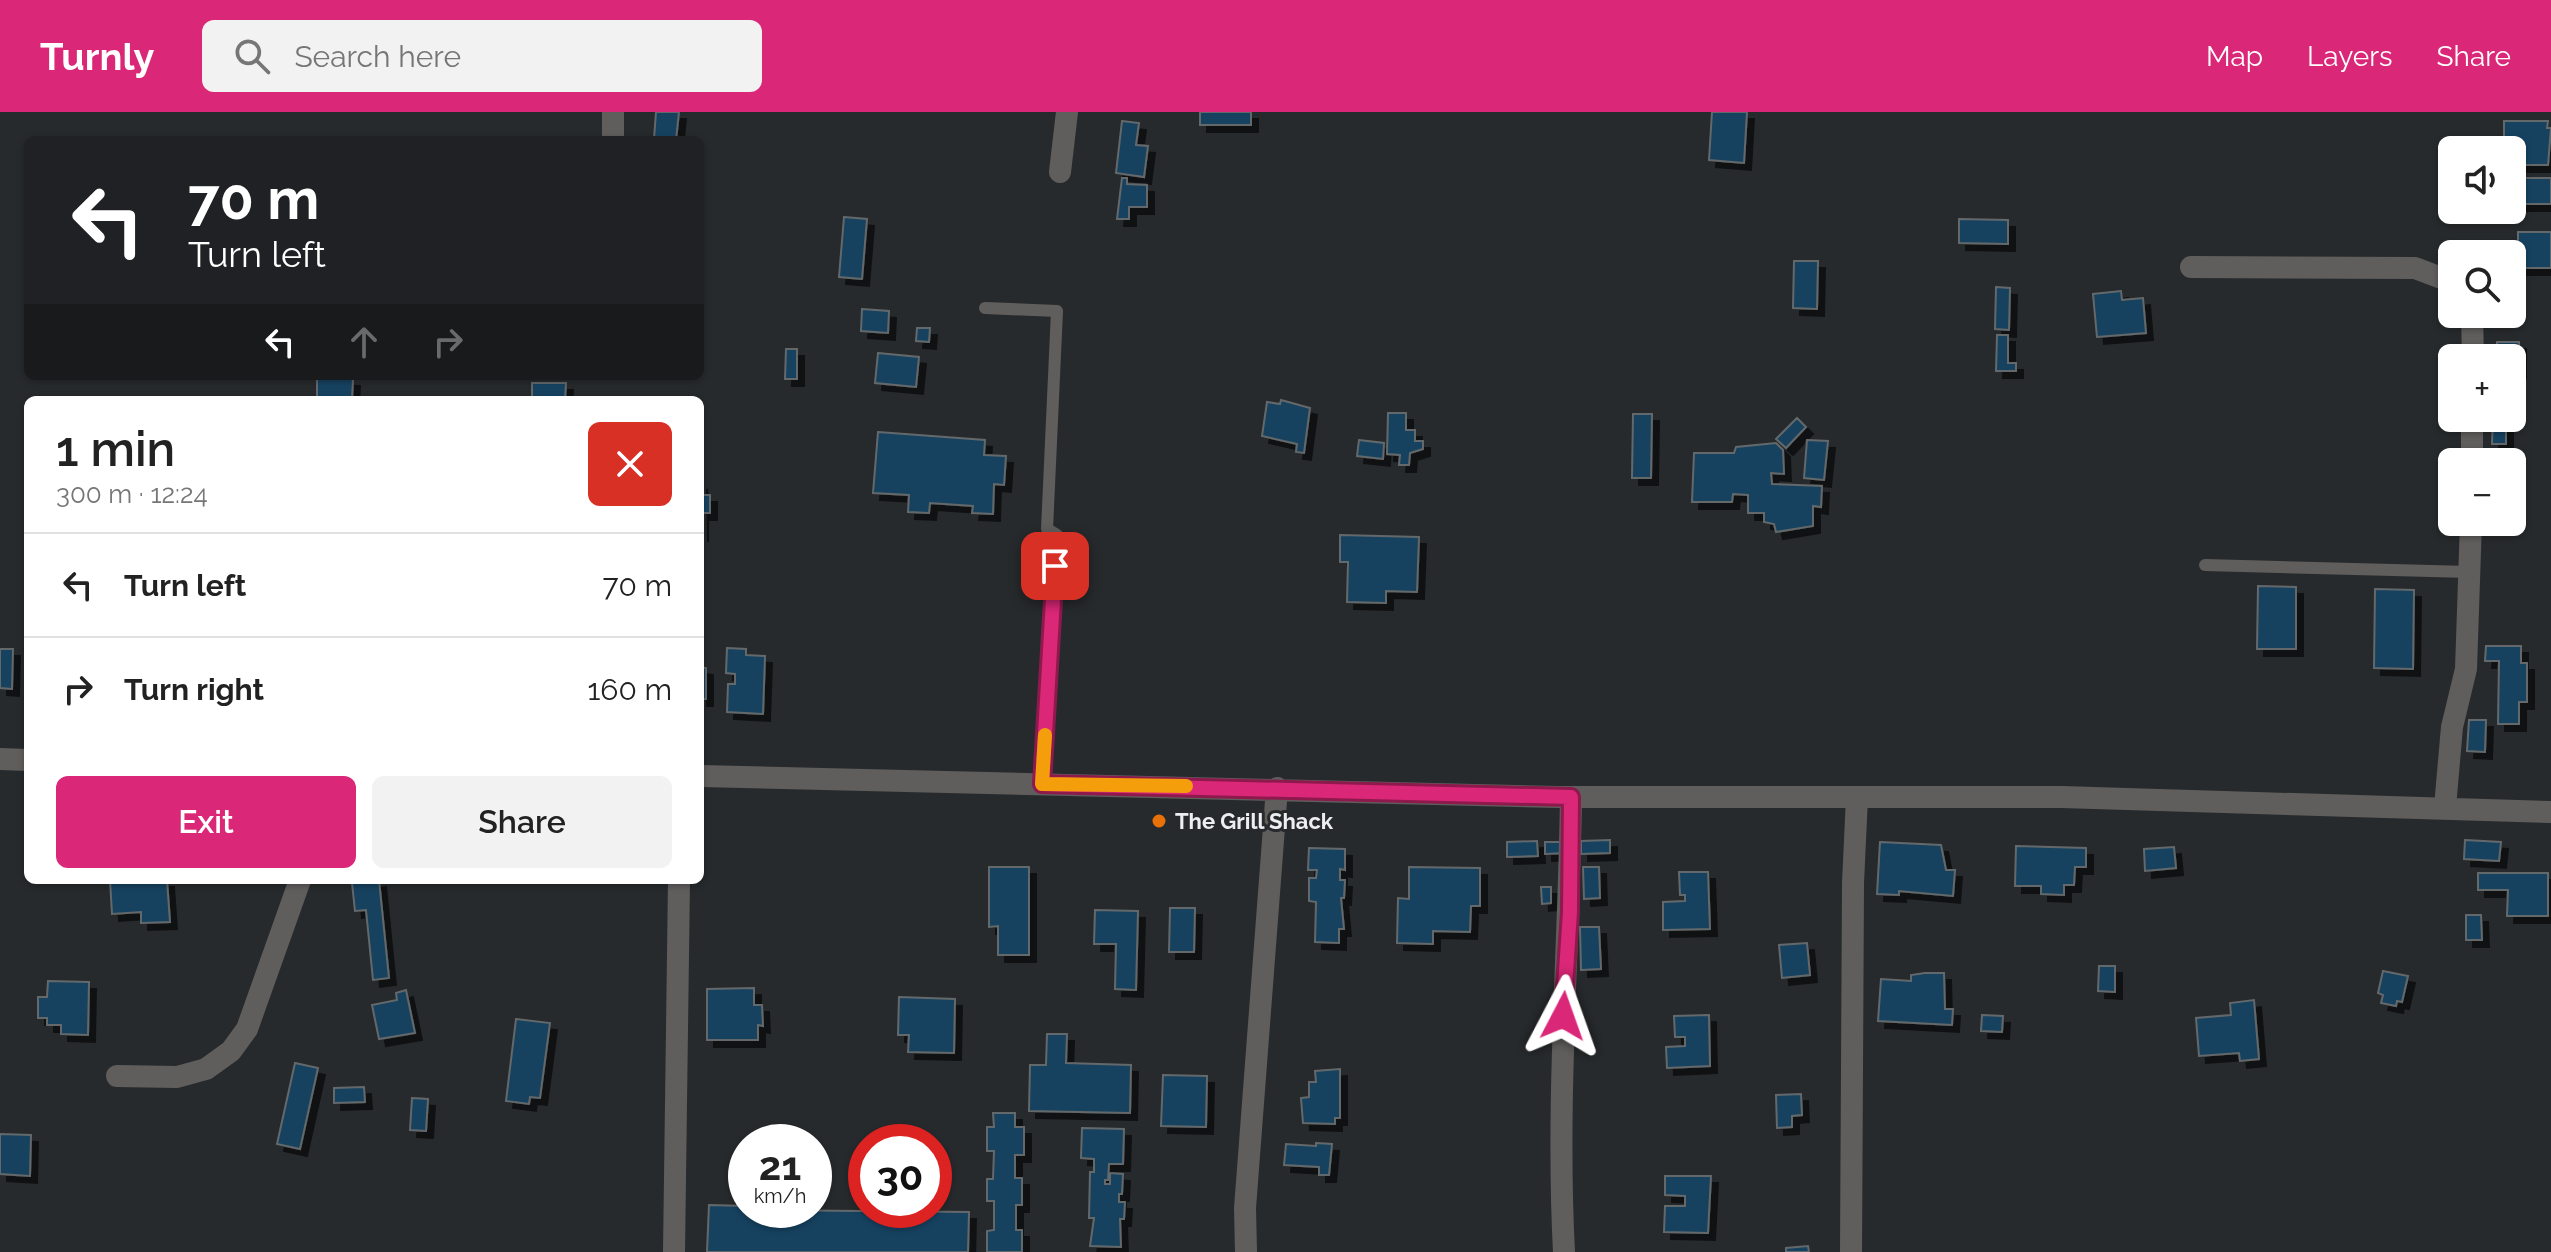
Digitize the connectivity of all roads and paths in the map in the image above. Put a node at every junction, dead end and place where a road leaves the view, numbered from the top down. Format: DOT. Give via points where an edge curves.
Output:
graph roads {
  1 [pos="613,112"];
  2 [pos="1067,112"];
  3 [pos="613,136"];
  4 [pos="1060,172"];
  5 [pos="2191,267"];
  6 [pos="2438,277"];
  7 [pos="985,308"];
  8 [pos="2471,536"];
  9 [pos="2205,565"];
  10 [pos="2470,572"];
  11 [pos="0,759"];
  12 [pos="24,760"];
  13 [pos="704,776"];
  14 [pos="1042,784"];
  15 [pos="1277,788"];
  16 [pos="1571,797"];
  17 [pos="1857,797"];
  18 [pos="2445,807"];
  19 [pos="2551,812"];
  20 [pos="299,884"];
  21 [pos="679,884"];
  22 [pos="117,1076"];
  23 [pos="674,1252"];
  24 [pos="1246,1252"];
  25 [pos="1564,1252"];
  26 [pos="1851,1252"];
  1 -- 3 [label="street"];
  2 -- 4 [label="street"];
  5 -- 6 [label="street" via="2415,268"];
  7 -- 14 [label="lane" via="1057,311 1047,529 1057,535"];
  8 -- 10 [label="street"];
  9 -- 10 [label="lane"];
  10 -- 18 [label="street" via="2466,669 2452,727"];
  11 -- 12 [label="street"];
  13 -- 14 [label="street"];
  14 -- 15 [label="street"];
  15 -- 16 [label="street"];
  15 -- 24 [label="street"];
  16 -- 17 [label="street"];
  16 -- 25 [label="street" via="1561,1042"];
  17 -- 18 [label="street"];
  17 -- 26 [label="street"];
  18 -- 19 [label="street"];
  20 -- 22 [label="street" via="247,1029 231,1051 206,1069 177,1077"];
  21 -- 23 [label="street"];
}
